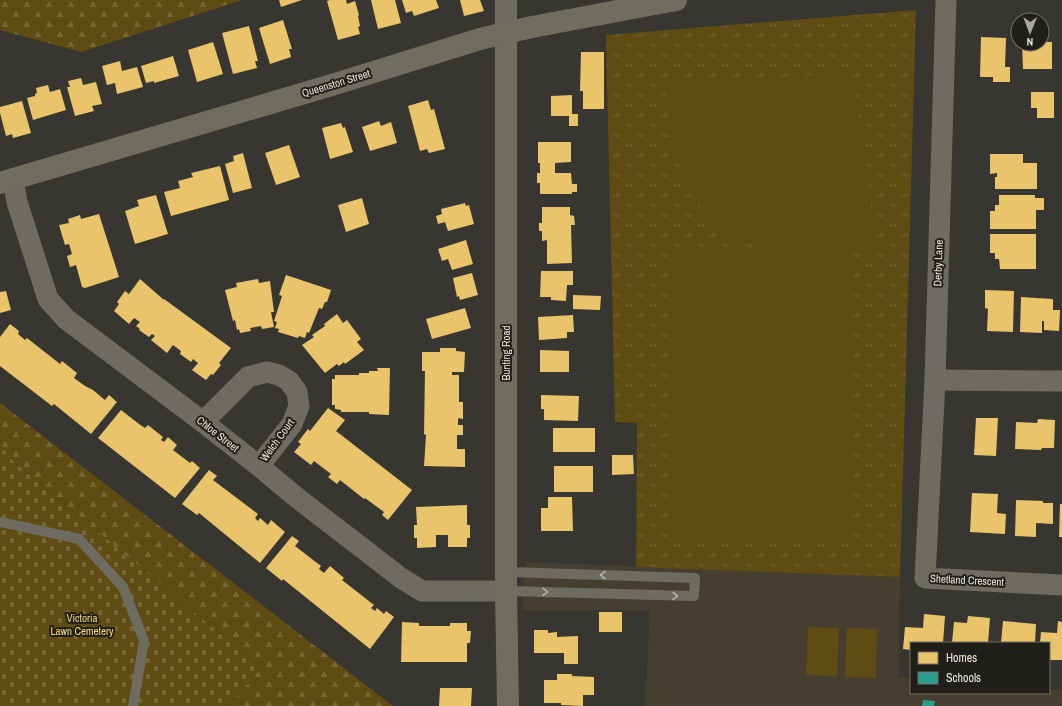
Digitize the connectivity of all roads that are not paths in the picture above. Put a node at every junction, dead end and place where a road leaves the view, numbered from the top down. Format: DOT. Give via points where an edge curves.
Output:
graph roads {
  1 [pos="506,0"];
  2 [pos="676,0"];
  3 [pos="946,0"];
  4 [pos="506,33"];
  5 [pos="6,181"];
  6 [pos="935,380"];
  7 [pos="1062,382"];
  8 [pos="203,422"];
  9 [pos="259,466"];
  10 [pos="0,522"];
  11 [pos="928,525"];
  12 [pos="506,582"];
  13 [pos="1062,585"];
  14 [pos="133,706"];
  15 [pos="508,706"];
  1 -- 4 [label="street, Bunting Road"];
  2 -- 4 [label="main road, Queenston Street"];
  3 -- 6 [label="street, Derby Lane"];
  4 -- 5 [label="main road, Queenston Street"];
  4 -- 12 [label="main road, Bunting Road"];
  5 -- 8 [label="street, Chloe Street" via="17,202 48,299 66,319"];
  6 -- 7 [label="street"];
  6 -- 11 [label="street, Derby Lane"];
  8 -- 9 [label="street, Chloe Street"];
  8 -- 9 [label="street, Welch Court" via="248,377 266,372 290,381 297,392 299,406 292,424"];
  9 -- 12 [label="street, Chloe Street" via="401,578 422,591"];
  10 -- 14 [label="lane" via="79,539 123,587 144,641"];
  11 -- 13 [label="street, Shetland Crescent" via="925,578"];
  12 -- 12 [label="lane, one-way" via="694,596 695,578"];
  12 -- 15 [label="main road, Bunting Road"];
}
